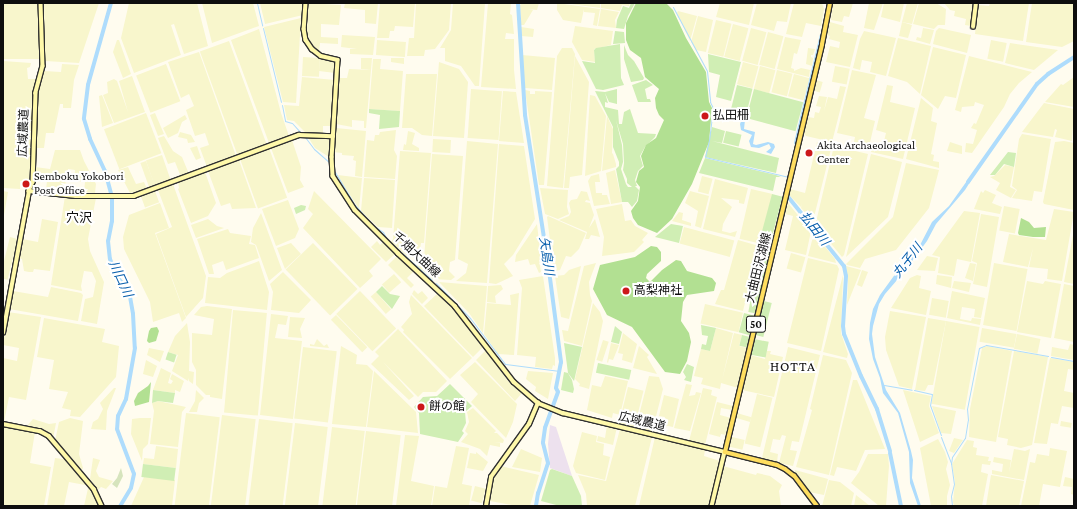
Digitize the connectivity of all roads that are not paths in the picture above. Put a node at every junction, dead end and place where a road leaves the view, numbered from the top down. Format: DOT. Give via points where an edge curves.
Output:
graph roads {
  1 [pos="41,3"];
  2 [pos="306,3"];
  3 [pos="830,3"];
  4 [pos="976,3"];
  5 [pos="973,27"];
  6 [pos="333,136"];
  7 [pos="29,191"];
  8 [pos="3,333"];
  9 [pos="538,403"];
  10 [pos="3,424"];
  11 [pos="725,452"];
  12 [pos="102,506"];
  13 [pos="486,506"];
  14 [pos="712,506"];
  15 [pos="817,506"];
  1 -- 7 [label="street, 広域農道" via="43,66 36,93 33,182"];
  2 -- 6 [label="street, 千畑大曲線" via="306,40 321,56 338,60"];
  3 -- 11 [label="main road, 大曲田沢湖線 / 50" via="828,21"];
  4 -- 5 [label="street"];
  6 -- 7 [label="street" via="299,135 141,194 70,195"];
  6 -- 9 [label="street, 千畑大曲線" via="333,176 355,210 456,306 514,382"];
  7 -- 8 [label="street, 広域農道"];
  9 -- 11 [label="street, 広域農道" via="554,411"];
  9 -- 13 [label="street" via="529,424 491,476"];
  10 -- 12 [label="street" via="40,431 49,436 88,480"];
  11 -- 14 [label="street"];
  11 -- 15 [label="main road" via="785,469 800,483"];
}
